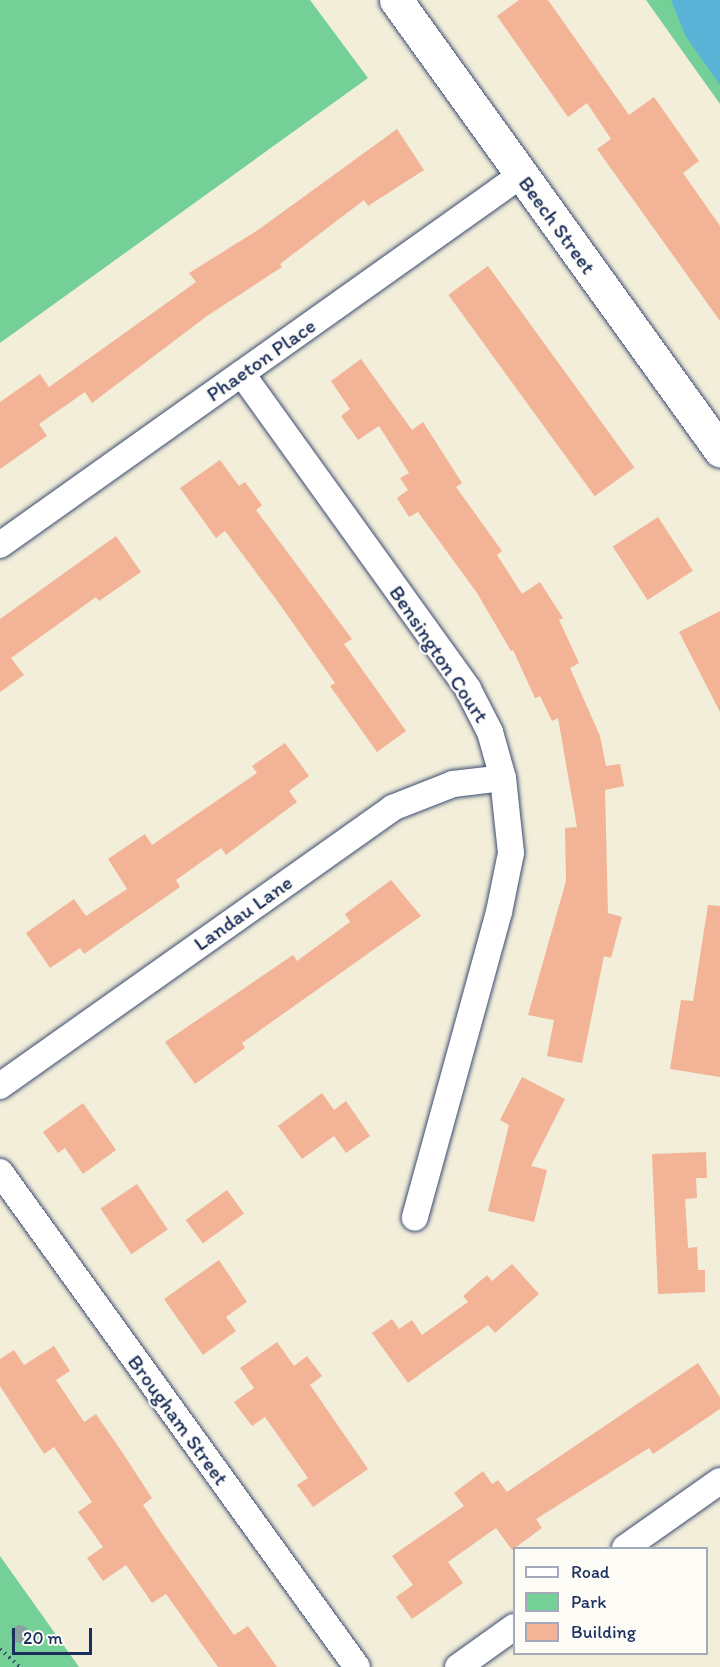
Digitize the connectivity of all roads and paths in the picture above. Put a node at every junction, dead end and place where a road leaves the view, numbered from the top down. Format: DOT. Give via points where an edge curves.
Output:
graph roads {
  1 [pos="396,0"];
  2 [pos="521,175"];
  3 [pos="242,374"];
  4 [pos="720,450"];
  5 [pos="0,545"];
  6 [pos="503,778"];
  7 [pos="0,1086"];
  8 [pos="0,1172"];
  9 [pos="415,1218"];
  10 [pos="720,1481"];
  11 [pos="627,1547"];
  12 [pos="513,1628"];
  13 [pos="0,1648"];
  14 [pos="20,1667"];
  15 [pos="357,1667"];
  16 [pos="458,1667"];
  1 -- 2 [label="street, Beech Street"];
  2 -- 3 [label="street, Phaeton Place"];
  2 -- 4 [label="street, Beech Street"];
  3 -- 5 [label="street, Phaeton Place"];
  3 -- 6 [label="street, Bensington Court" via="468,690 490,732"];
  6 -- 7 [label="street, Landau Lane" via="453,784 392,808"];
  6 -- 9 [label="street, Bensington Court" via="511,853 499,912"];
  8 -- 15 [label="street, Brougham Street"];
  10 -- 11 [label="street"];
  12 -- 16 [label="street"];
  13 -- 14 [label="path"];
}
